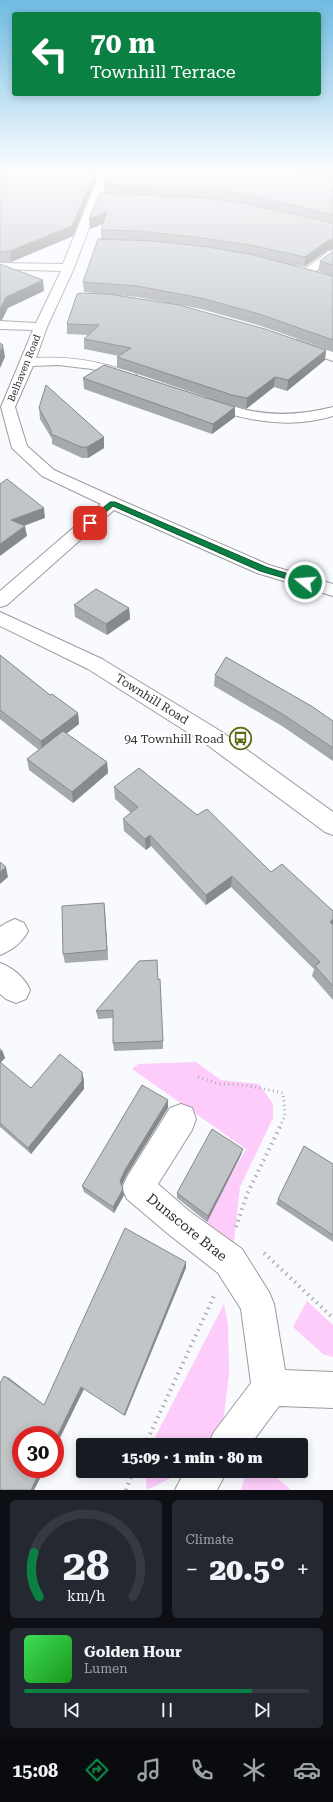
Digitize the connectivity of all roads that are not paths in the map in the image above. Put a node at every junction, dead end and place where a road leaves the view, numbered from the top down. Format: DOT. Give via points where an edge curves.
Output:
graph roads {
  1 [pos="86,240"];
  2 [pos="333,253"];
  3 [pos="0,266"];
  4 [pos="68,268"];
  5 [pos="292,270"];
  6 [pos="306,274"];
  7 [pos="319,278"];
  8 [pos="56,296"];
  9 [pos="71,296"];
  10 [pos="0,325"];
  11 [pos="40,327"];
  12 [pos="285,340"];
  13 [pos="333,357"];
  14 [pos="28,362"];
  15 [pos="145,382"];
  16 [pos="190,397"];
  17 [pos="4,406"];
  18 [pos="333,411"];
  19 [pos="112,503"];
  20 [pos="333,590"];
  21 [pos="0,601"];
  22 [pos="0,618"];
  23 [pos="333,825"];
  24 [pos="181,1119"];
  25 [pos="270,1388"];
  26 [pos="333,1390"];
  27 [pos="232,1438"];
  28 [pos="203,1478"];
  29 [pos="194,1490"];
  1 -- 4 [label="street, Belhaven Road"];
  2 -- 6 [label="street"];
  3 -- 4 [label="street"];
  4 -- 8 [label="street, Belhaven Road"];
  5 -- 6 [label="street"];
  6 -- 7 [label="street"];
  8 -- 9 [label="street"];
  8 -- 11 [label="street, Belhaven Road"];
  10 -- 11 [label="street"];
  11 -- 14 [label="street, Belhaven Road"];
  12 -- 13 [label="street"];
  14 -- 15 [label="street" via="58,361 92,365"];
  14 -- 17 [label="street, Belhaven Road"];
  16 -- 18 [label="street" via="227,410 266,419 300,419"];
  17 -- 19 [label="street, Belhaven Road" via="20,448 48,473"];
  19 -- 20 [label="street, Belhaven Road" via="263,569"];
  19 -- 21 [label="street"];
  22 -- 23 [label="street, Townhill Road" via="95,664 214,738"];
  24 -- 25 [label="street, Dunscore Brae" via="138,1188 178,1222 244,1247 257,1304"];
  25 -- 26 [label="street"];
  25 -- 27 [label="street"];
  28 -- 29 [label="street"];
}
